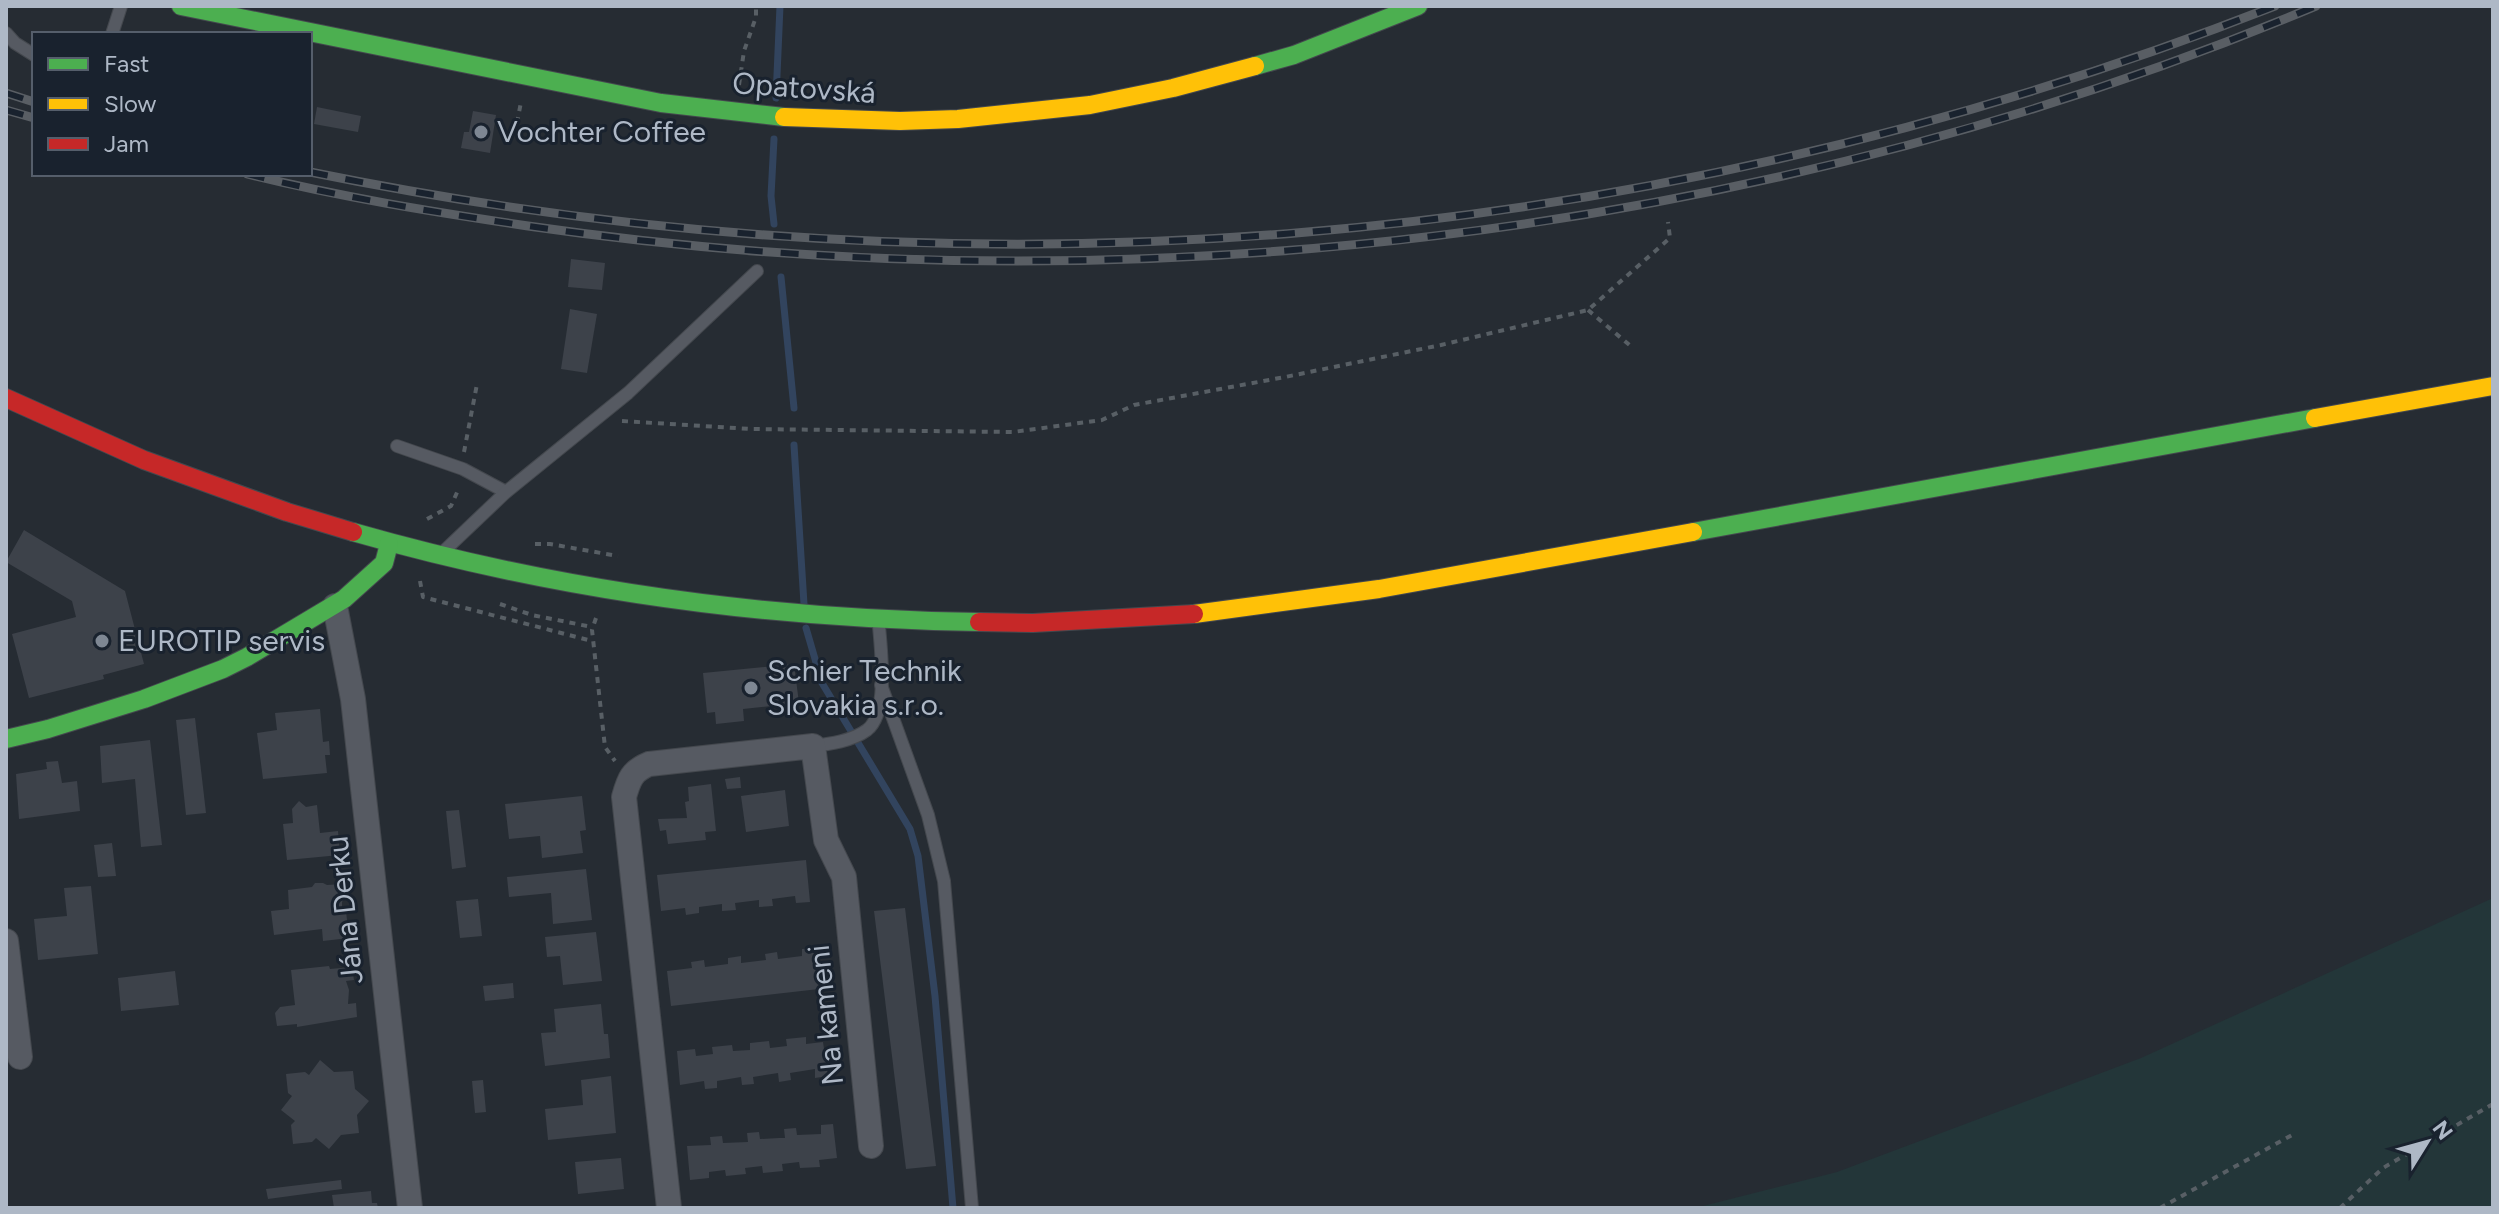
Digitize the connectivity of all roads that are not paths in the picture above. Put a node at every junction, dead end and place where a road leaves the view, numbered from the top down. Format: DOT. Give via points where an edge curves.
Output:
graph roads {
  1 [pos="121,6"];
  2 [pos="181,6"];
  3 [pos="1418,6"];
  4 [pos="113,32"];
  5 [pos="309,32"];
  6 [pos="6,33"];
  7 [pos="312,33"];
  8 [pos="32,54"];
  9 [pos="757,271"];
  10 [pos="2493,386"];
  11 [pos="6,398"];
  12 [pos="397,446"];
  13 [pos="506,492"];
  14 [pos="389,544"];
  15 [pos="438,557"];
  16 [pos="335,606"];
  17 [pos="879,622"];
  18 [pos="881,685"];
  19 [pos="6,739"];
  20 [pos="813,746"];
  21 [pos="6,941"];
  22 [pos="20,1057"];
  23 [pos="871,1146"];
  24 [pos="410,1208"];
  25 [pos="669,1208"];
  26 [pos="972,1208"];
  1 -- 4 [label="lane"];
  2 -- 5 [label="main road, Opatovská"];
  3 -- 7 [label="main road, Opatovská" via="1294,55 1173,88 1090,105 900,121 734,113"];
  6 -- 8 [label="lane"];
  9 -- 13 [label="lane" via="598,419"];
  10 -- 17 [label="main road" via="1296,601 1186,615 1063,622"];
  11 -- 14 [label="main road" via="174,474"];
  12 -- 13 [label="lane" via="463,469"];
  13 -- 15 [label="lane"];
  14 -- 15 [label="main road"];
  14 -- 16 [label="main road" via="384,563"];
  15 -- 17 [label="main road" via="607,592 795,617"];
  16 -- 19 [label="main road" via="223,669 144,699"];
  16 -- 24 [label="street, Jána Derku" via="353,699"];
  17 -- 18 [label="lane"];
  18 -- 20 [label="lane" via="878,712 866,730 837,743"];
  18 -- 26 [label="lane" via="928,815 944,881"];
  20 -- 23 [label="street, Na kameni" via="826,840 844,877"];
  20 -- 25 [label="street" via="649,764 629,778 624,797 650,939 669,1117"];
  21 -- 22 [label="street"];
}
